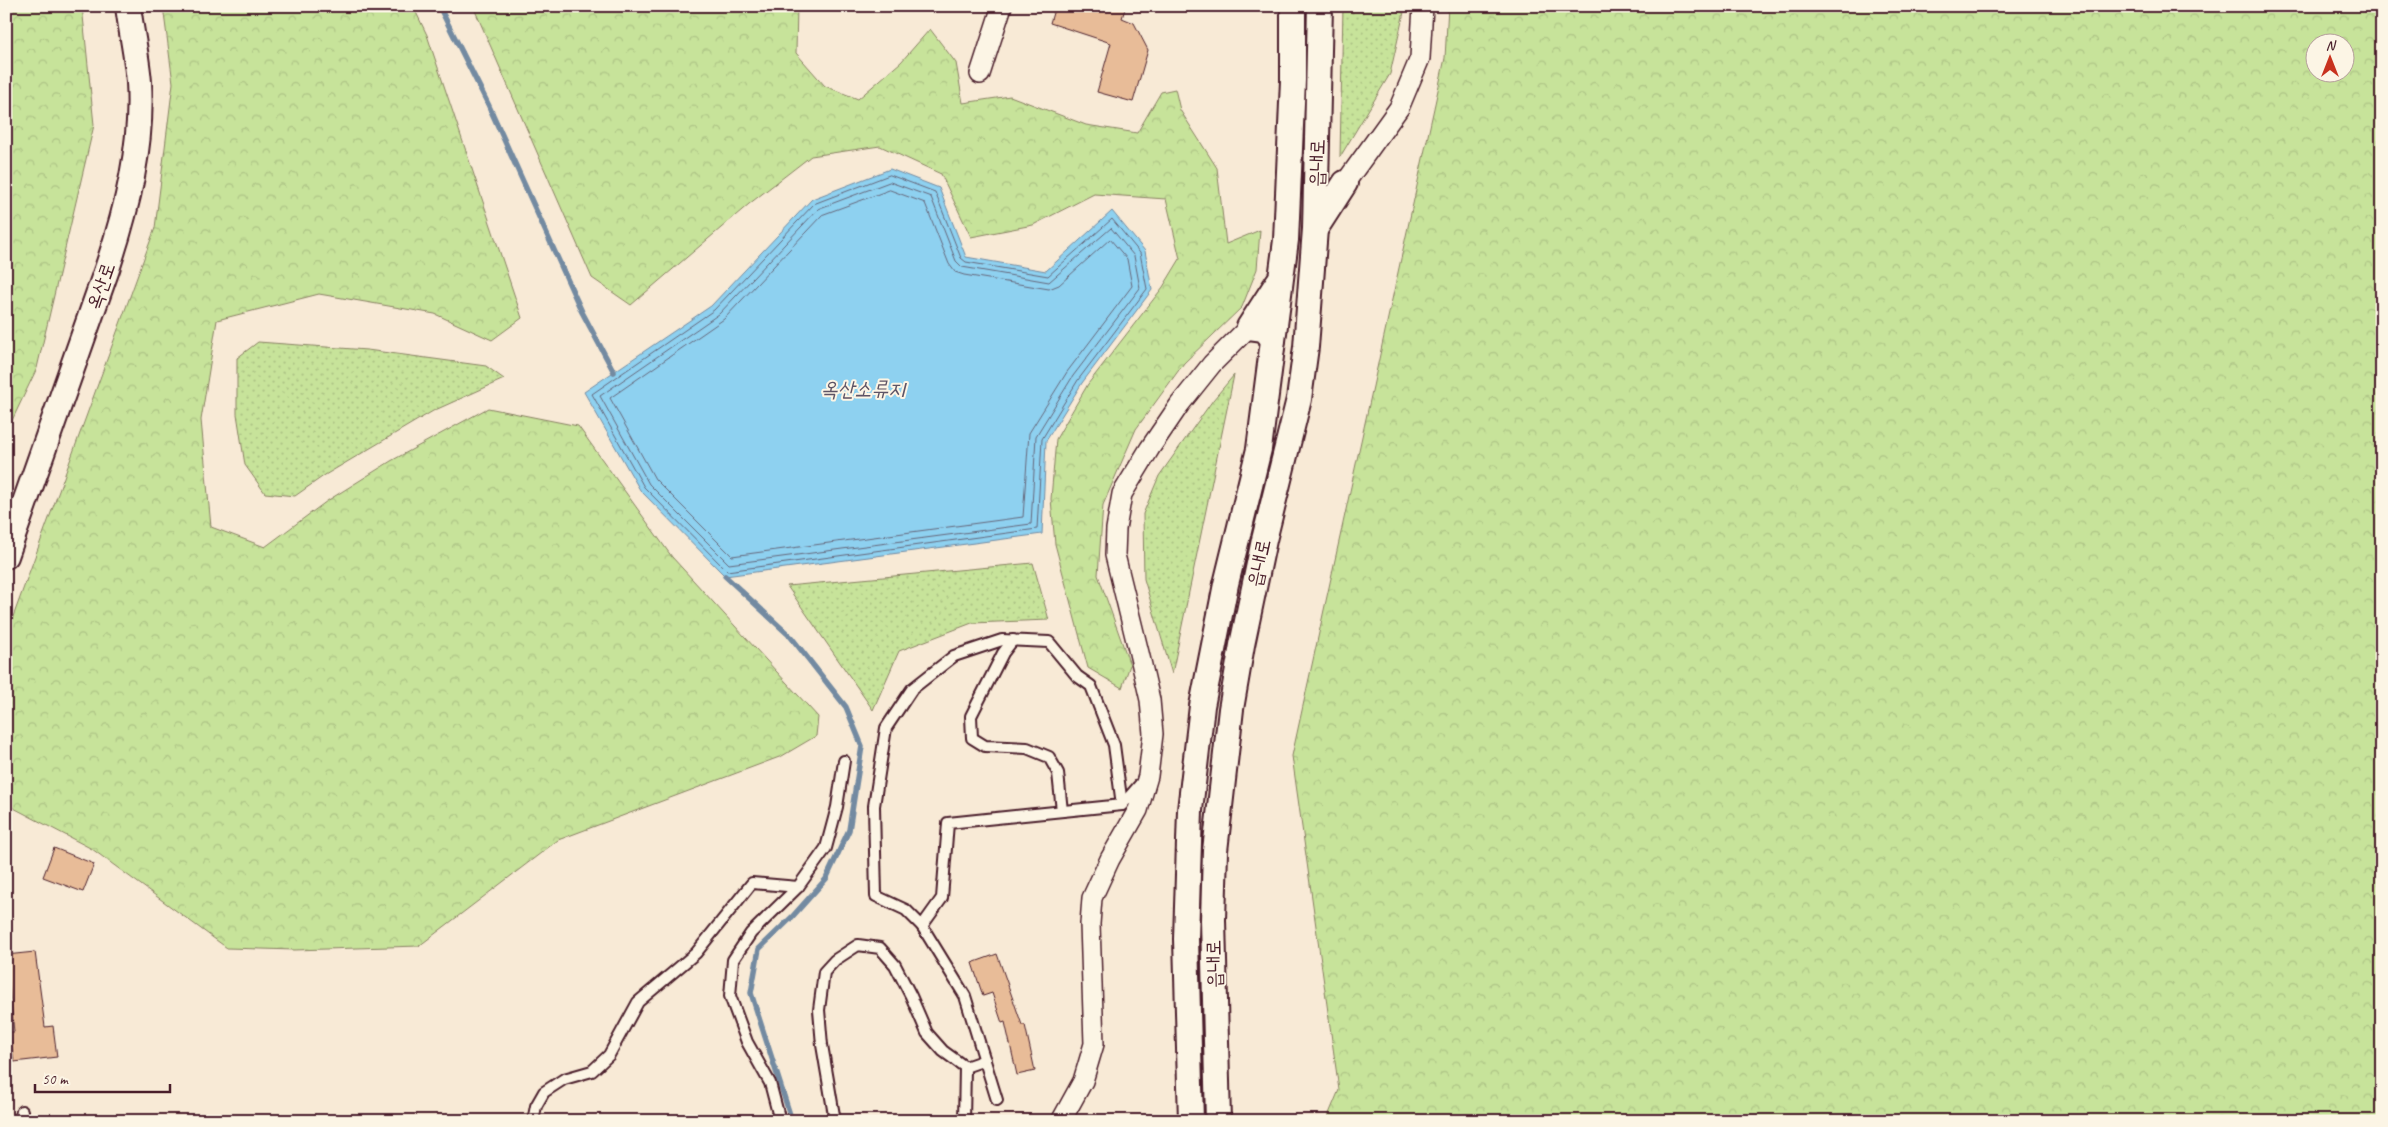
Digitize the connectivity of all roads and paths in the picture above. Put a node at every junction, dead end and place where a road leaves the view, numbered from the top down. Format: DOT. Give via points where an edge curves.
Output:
graph roads {
  1 [pos="128,6"];
  2 [pos="1002,6"];
  3 [pos="1293,6"];
  4 [pos="1320,6"];
  5 [pos="1423,6"];
  6 [pos="980,74"];
  7 [pos="1316,183"];
  8 [pos="1345,183"];
  9 [pos="1315,229"];
  10 [pos="1281,276"];
  11 [pos="1249,327"];
  12 [pos="1273,339"];
  13 [pos="6,556"];
  14 [pos="1013,640"];
  15 [pos="844,761"];
  16 [pos="1148,776"];
  17 [pos="1122,804"];
  18 [pos="1062,811"];
  19 [pos="798,887"];
  20 [pos="922,926"];
  21 [pos="985,1060"];
  22 [pos="964,1067"];
  23 [pos="997,1100"];
  24 [pos="533,1121"];
  25 [pos="780,1121"];
  26 [pos="834,1121"];
  27 [pos="964,1121"];
  28 [pos="1061,1121"];
  29 [pos="1191,1121"];
  30 [pos="1218,1121"];
  1 -- 13 [label="street, 옥산로" via="139,82 139,124 130,189 107,269"];
  2 -- 6 [label="street"];
  3 -- 10 [label="street, 읍내로" via="1287,231"];
  4 -- 7 [label="street, 읍내로"];
  5 -- 8 [label="street" via="1420,58 1399,108"];
  7 -- 8 [label="street"];
  7 -- 9 [label="street, 읍내로"];
  8 -- 9 [label="street"];
  9 -- 30 [label="street, 읍내로" via="1299,399 1242,645 1221,791 1213,920"];
  10 -- 11 [label="street"];
  10 -- 12 [label="street, 읍내로"];
  11 -- 12 [label="street" via="1264,329"];
  11 -- 16 [label="street" via="1212,364 1180,404 1122,494 1114,555 1150,700 1154,734"];
  12 -- 29 [label="street, 읍내로" via="1259,449 1226,584 1202,706 1190,810 1186,939"];
  14 -- 17 [label="lane" via="1049,642 1077,676 1091,686 1114,745"];
  14 -- 18 [label="lane" via="971,716 972,738 985,746 1027,748 1049,757 1058,774"];
  14 -- 20 [label="lane" via="1002,640 954,656 912,689 886,728 874,806 876,896 906,910"];
  15 -- 19 [label="lane" via="826,848"];
  16 -- 17 [label="lane"];
  16 -- 28 [label="street" via="1138,810 1092,898 1094,1044 1084,1081"];
  17 -- 18 [label="lane"];
  18 -- 20 [label="lane" via="948,823 942,898"];
  19 -- 24 [label="lane" via="752,883 696,952 638,1002 609,1055 592,1071 564,1079 544,1092 536,1106"];
  19 -- 25 [label="lane" via="751,933 733,960 730,996 748,1042 770,1083"];
  20 -- 21 [label="lane" via="966,996"];
  21 -- 22 [label="lane"];
  21 -- 23 [label="lane"];
  22 -- 26 [label="lane" via="927,1033 894,965 880,948 858,945 835,960 824,972 819,1010"];
  22 -- 27 [label="lane"];
}
